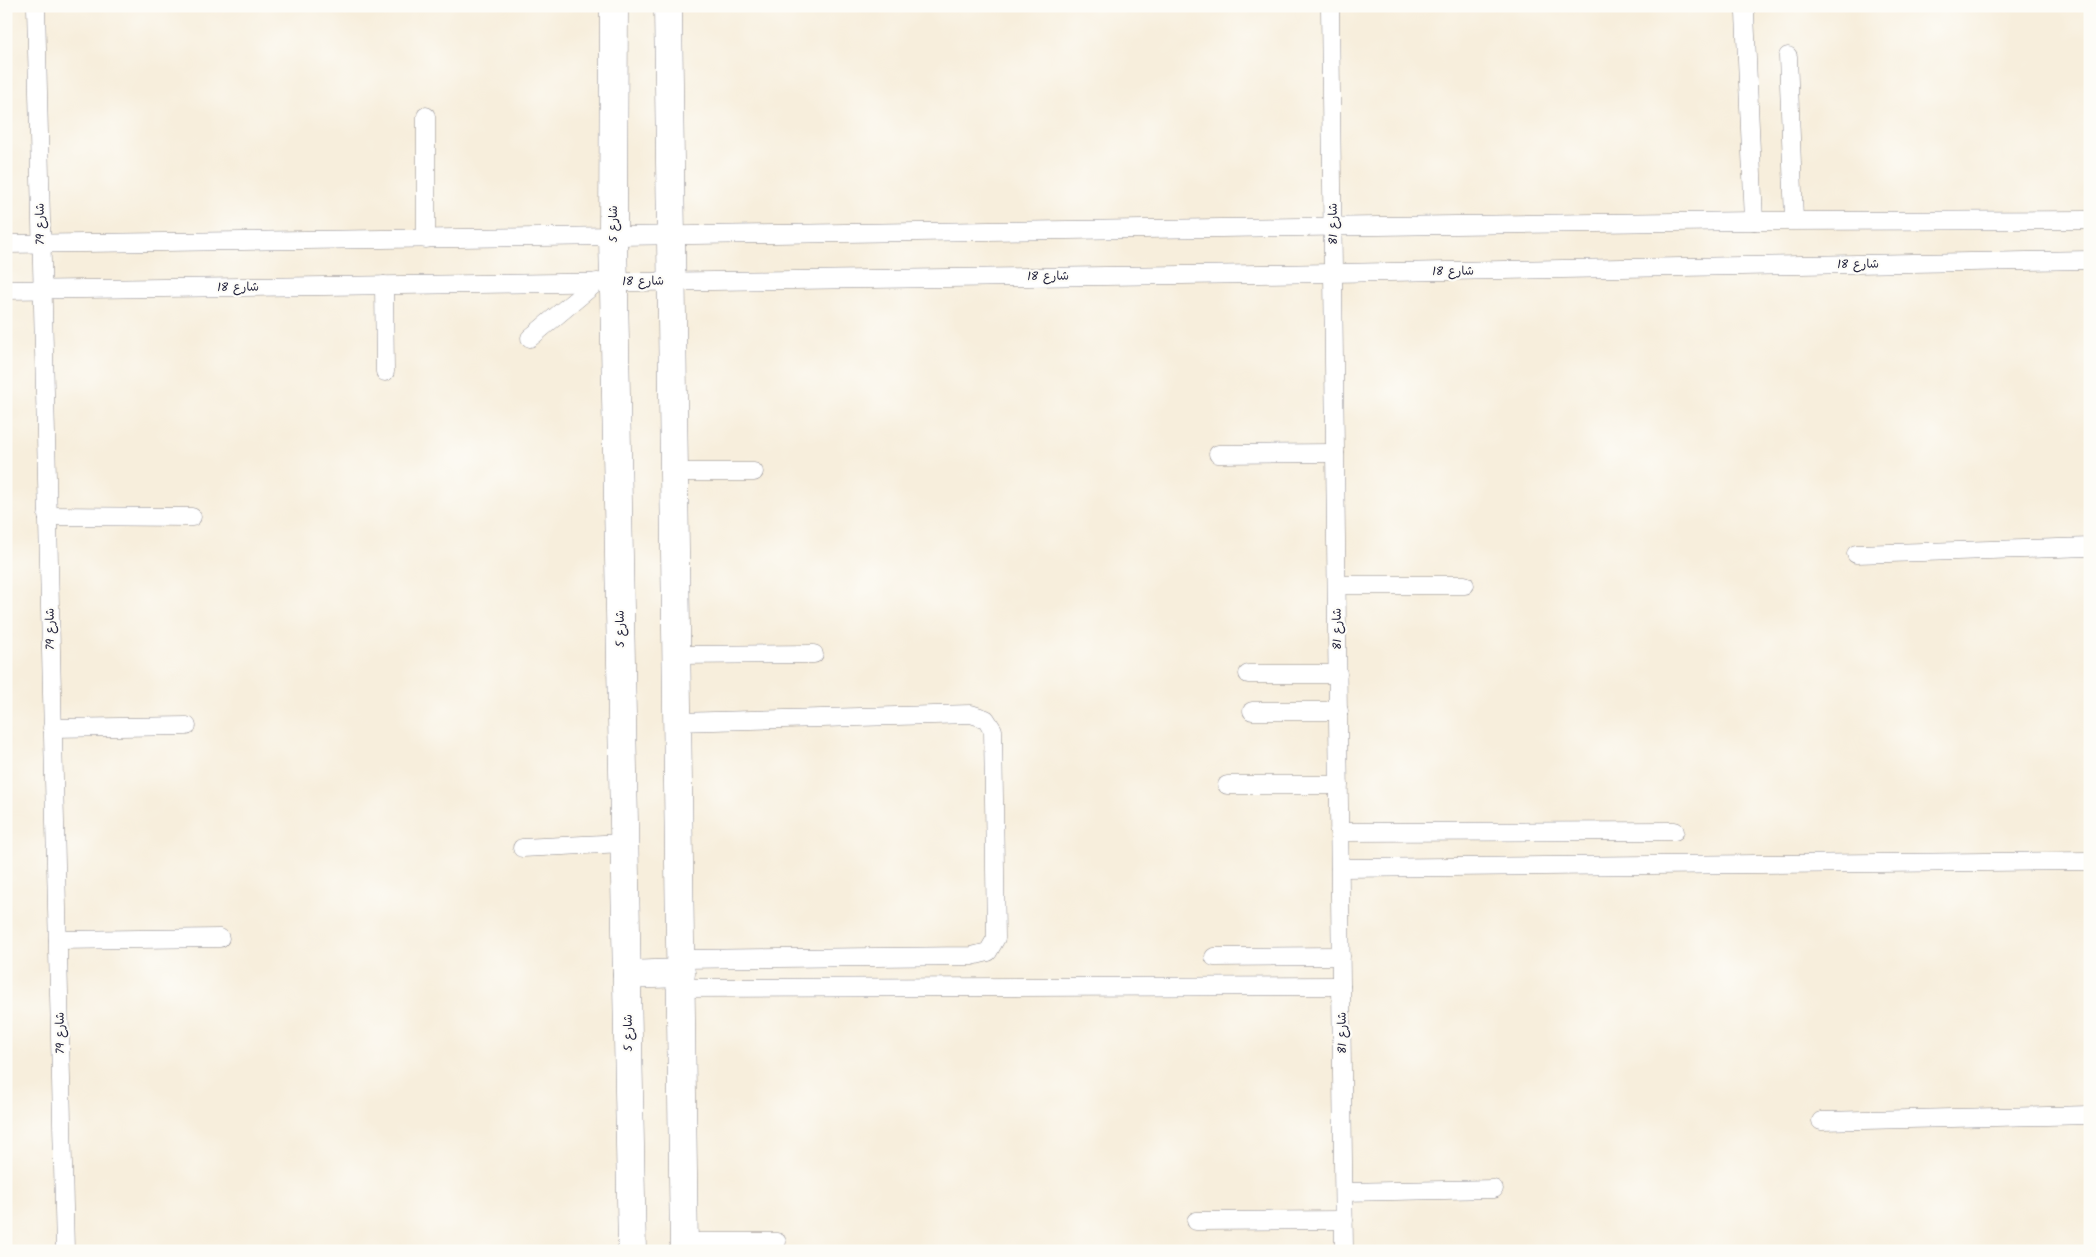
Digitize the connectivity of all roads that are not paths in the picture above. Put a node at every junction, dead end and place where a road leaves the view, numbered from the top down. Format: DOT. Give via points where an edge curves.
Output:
graph roads {
  1 [pos="36,6"];
  2 [pos="614,6"];
  3 [pos="668,6"];
  4 [pos="1330,6"];
  5 [pos="1742,6"];
  6 [pos="1788,56"];
  7 [pos="426,116"];
  8 [pos="1794,220"];
  9 [pos="2090,220"];
  10 [pos="1754,221"];
  11 [pos="1333,227"];
  12 [pos="671,235"];
  13 [pos="613,236"];
  14 [pos="426,238"];
  15 [pos="6,244"];
  16 [pos="41,244"];
  17 [pos="2090,260"];
  18 [pos="1333,273"];
  19 [pos="671,281"];
  20 [pos="606,282"];
  21 [pos="384,285"];
  22 [pos="41,289"];
  23 [pos="6,290"];
  24 [pos="530,338"];
  25 [pos="385,372"];
  26 [pos="1335,453"];
  27 [pos="1218,454"];
  28 [pos="674,472"];
  29 [pos="754,472"];
  30 [pos="47,516"];
  31 [pos="192,517"];
  32 [pos="2090,547"];
  33 [pos="1856,554"];
  34 [pos="1337,585"];
  35 [pos="1466,585"];
  36 [pos="676,654"];
  37 [pos="814,654"];
  38 [pos="1248,674"];
  39 [pos="1338,674"];
  40 [pos="1339,711"];
  41 [pos="1252,712"];
  42 [pos="677,722"];
  43 [pos="187,726"];
  44 [pos="52,728"];
  45 [pos="1226,785"];
  46 [pos="1339,785"];
  47 [pos="1675,831"];
  48 [pos="1340,832"];
  49 [pos="624,843"];
  50 [pos="522,848"];
  51 [pos="2090,861"];
  52 [pos="1340,868"];
  53 [pos="220,938"];
  54 [pos="58,940"];
  55 [pos="1341,956"];
  56 [pos="1214,957"];
  57 [pos="681,973"];
  58 [pos="627,975"];
  59 [pos="1342,986"];
  60 [pos="2090,1115"];
  61 [pos="1822,1120"];
  62 [pos="1494,1189"];
  63 [pos="1344,1192"];
  64 [pos="1344,1220"];
  65 [pos="1196,1221"];
  66 [pos="777,1242"];
  67 [pos="684,1246"];
  68 [pos="65,1251"];
  69 [pos="632,1251"];
  70 [pos="1344,1251"];
  1 -- 16 [label="lane, شارع 79"];
  2 -- 13 [label="street, شارع 5"];
  3 -- 12 [label="street"];
  4 -- 11 [label="lane, شارع 81"];
  5 -- 10 [label="lane" via="1745,13"];
  6 -- 8 [label="lane"];
  7 -- 14 [label="lane"];
  8 -- 9 [label="lane"];
  8 -- 10 [label="lane"];
  10 -- 11 [label="lane"];
  11 -- 12 [label="lane"];
  11 -- 18 [label="lane, شارع 81"];
  12 -- 13 [label="lane"];
  12 -- 19 [label="street"];
  13 -- 14 [label="lane"];
  13 -- 20 [label="street, شارع 5"];
  14 -- 16 [label="lane"];
  15 -- 16 [label="lane"];
  16 -- 22 [label="lane, شارع 79"];
  17 -- 18 [label="lane, شارع 18"];
  18 -- 19 [label="lane, شارع 18"];
  18 -- 26 [label="lane, شارع 81"];
  19 -- 20 [label="lane, شارع 18"];
  19 -- 28 [label="street"];
  20 -- 21 [label="lane, شارع 18"];
  20 -- 24 [label="lane"];
  20 -- 49 [label="street, شارع 5"];
  21 -- 22 [label="lane, شارع 18"];
  21 -- 25 [label="lane"];
  22 -- 23 [label="lane, شارع 18"];
  22 -- 30 [label="lane, شارع 79"];
  26 -- 27 [label="lane"];
  26 -- 34 [label="lane, شارع 81"];
  28 -- 29 [label="lane"];
  28 -- 36 [label="street"];
  30 -- 31 [label="lane"];
  30 -- 44 [label="lane, شارع 79"];
  32 -- 33 [label="lane"];
  34 -- 35 [label="lane"];
  34 -- 39 [label="lane, شارع 81"];
  36 -- 37 [label="lane"];
  36 -- 42 [label="street"];
  38 -- 39 [label="lane"];
  39 -- 40 [label="lane, شارع 81"];
  40 -- 41 [label="lane"];
  40 -- 46 [label="lane, شارع 81"];
  42 -- 57 [label="street"];
  42 -- 57 [label="lane" via="971,714 986,719 993,730 994,740 996,938 988,952 972,956"];
  43 -- 44 [label="lane"];
  44 -- 54 [label="lane, شارع 79"];
  45 -- 46 [label="lane"];
  46 -- 48 [label="lane, شارع 81"];
  47 -- 48 [label="lane"];
  48 -- 52 [label="lane, شارع 81"];
  49 -- 50 [label="lane"];
  49 -- 58 [label="street, شارع 5"];
  51 -- 52 [label="lane"];
  52 -- 55 [label="lane, شارع 81"];
  53 -- 54 [label="lane"];
  54 -- 68 [label="lane, شارع 79"];
  55 -- 56 [label="lane"];
  55 -- 59 [label="lane, شارع 81"];
  57 -- 58 [label="street"];
  57 -- 59 [label="lane"];
  57 -- 67 [label="street"];
  58 -- 69 [label="street, شارع 5"];
  59 -- 63 [label="lane, شارع 81"];
  60 -- 61 [label="lane"];
  62 -- 63 [label="lane"];
  63 -- 64 [label="lane, شارع 81"];
  64 -- 65 [label="lane"];
  64 -- 70 [label="lane, شارع 81"];
  66 -- 67 [label="lane"];
}
